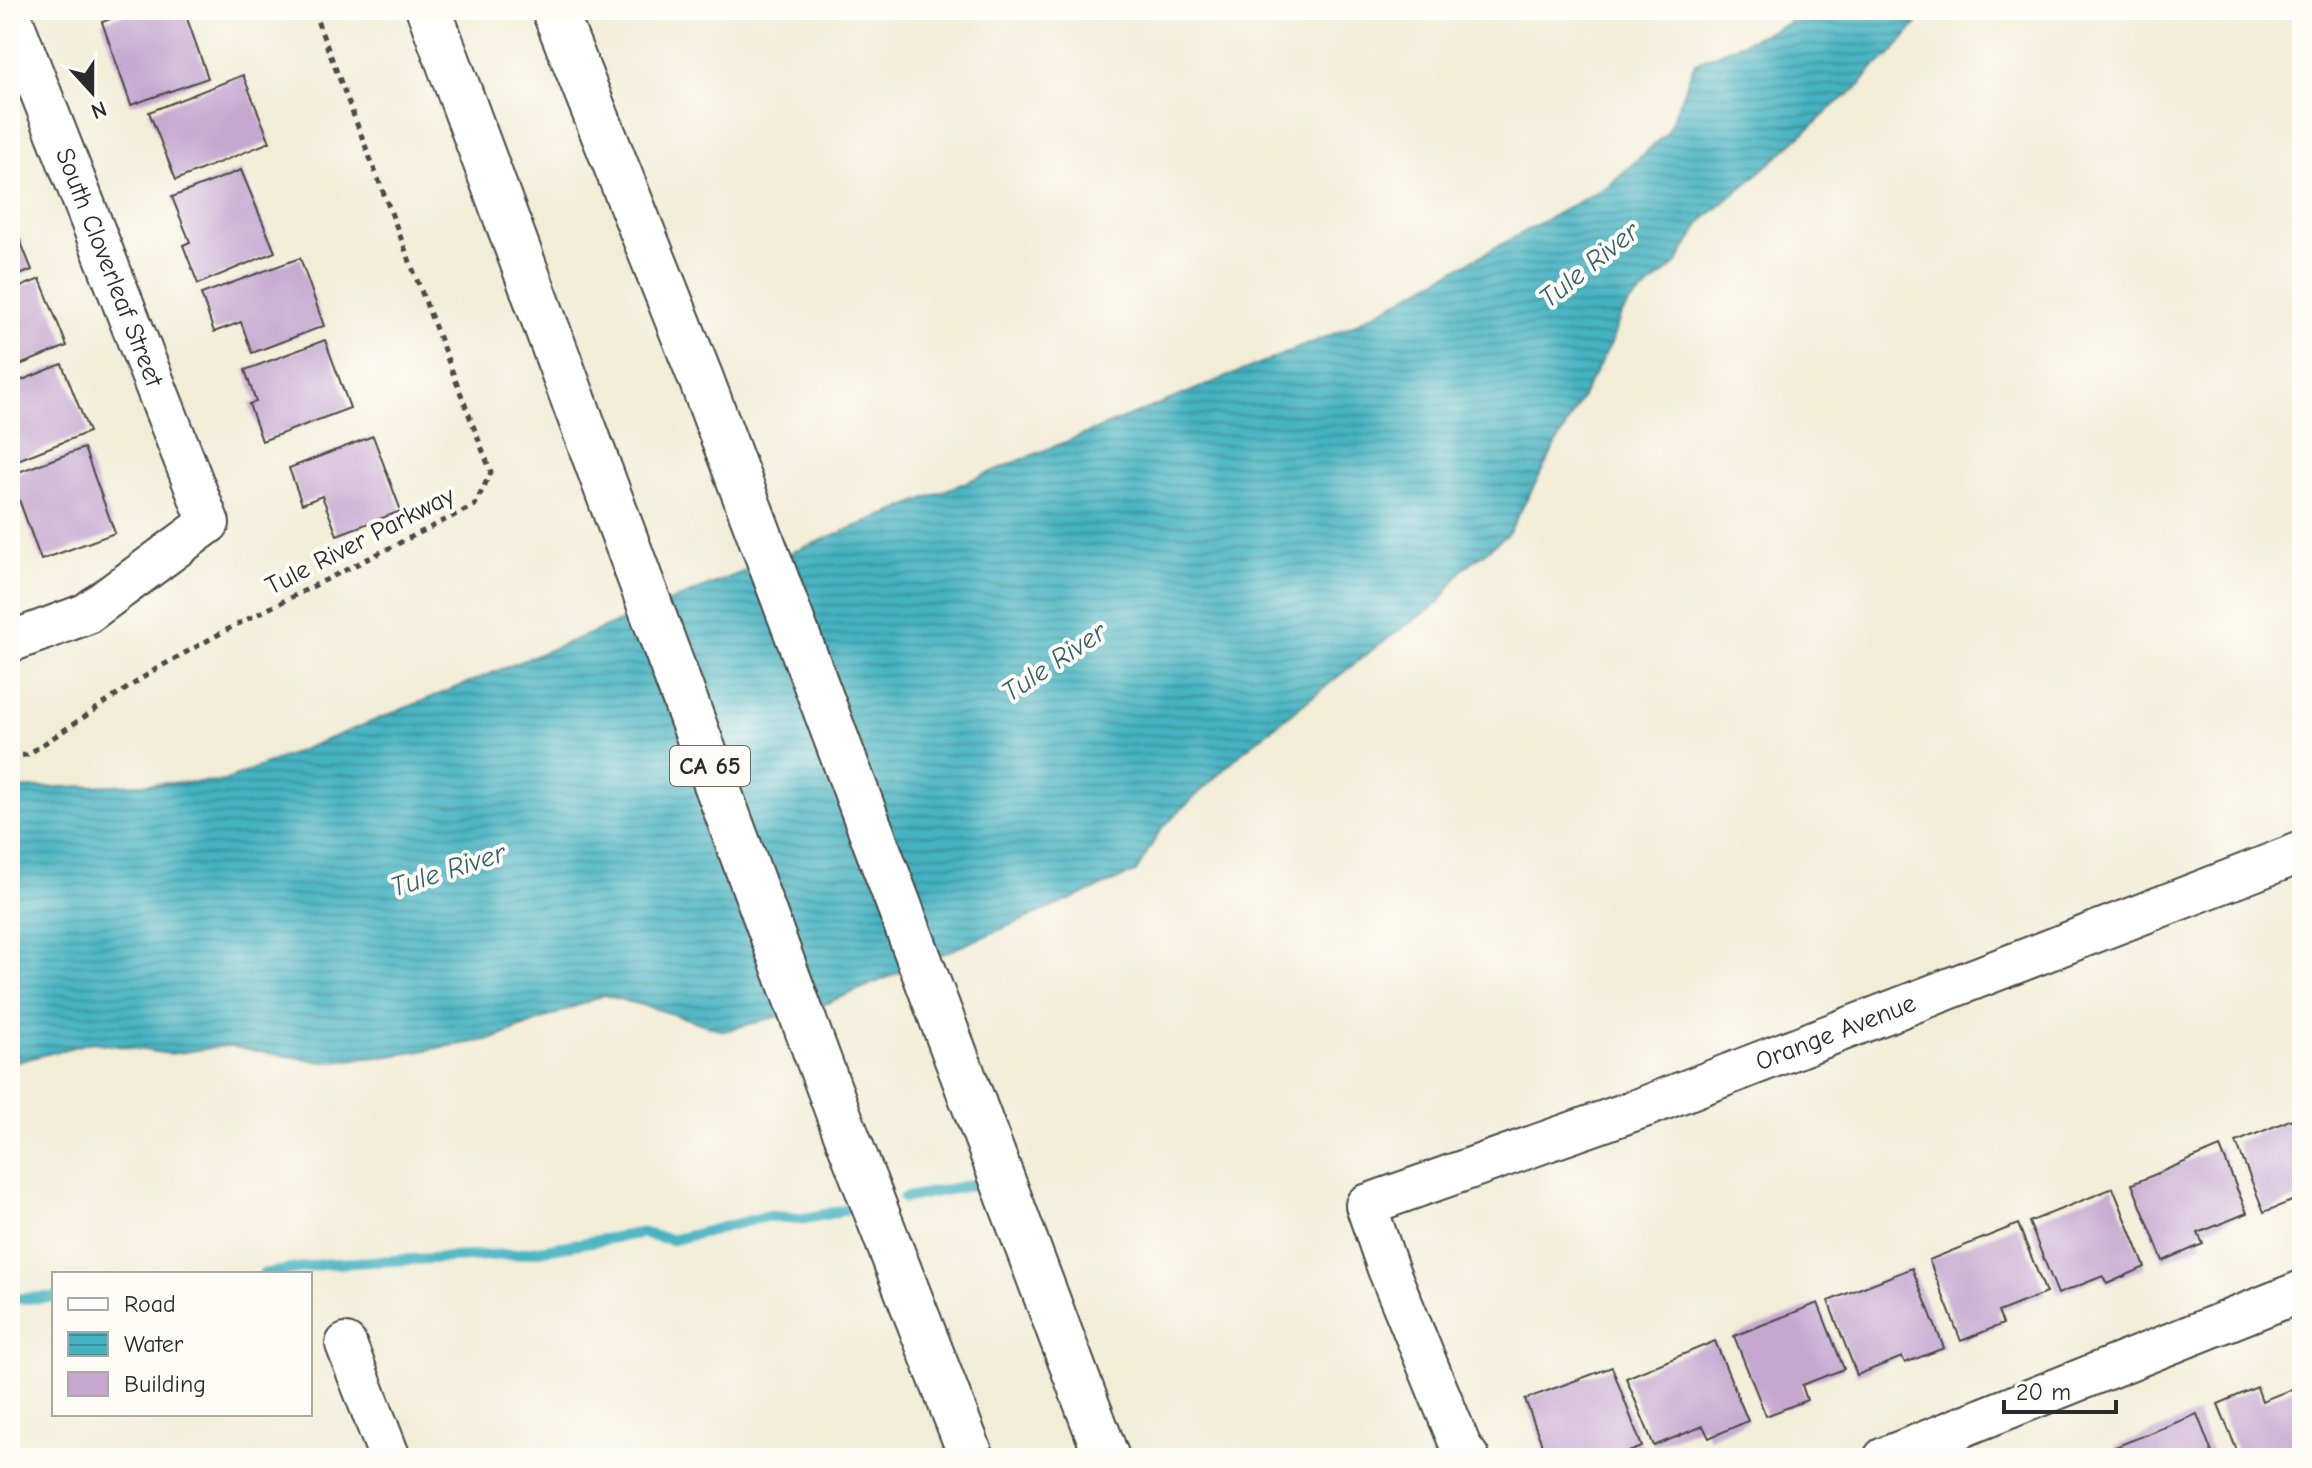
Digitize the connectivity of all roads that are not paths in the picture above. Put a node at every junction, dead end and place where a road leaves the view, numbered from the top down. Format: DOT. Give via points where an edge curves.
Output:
graph roads {
  1 [pos="429,10"];
  2 [pos="554,10"];
  3 [pos="10,14"];
  4 [pos="10,642"];
  5 [pos="2302,852"];
  6 [pos="2302,1291"];
  7 [pos="346,1344"];
  8 [pos="390,1458"];
  9 [pos="972,1458"];
  10 [pos="1107,1458"];
  11 [pos="1469,1458"];
  12 [pos="1884,1458"];
  1 -- 9 [label="highway, CA 65" via="843,1126"];
  2 -- 10 [label="highway" via="701,379"];
  3 -- 4 [label="street, South Cloverleaf Street" via="209,523 86,614"];
  5 -- 11 [label="street, Orange Avenue" via="1644,1107 1366,1205"];
  6 -- 12 [label="street"];
  7 -- 8 [label="street"];
}
